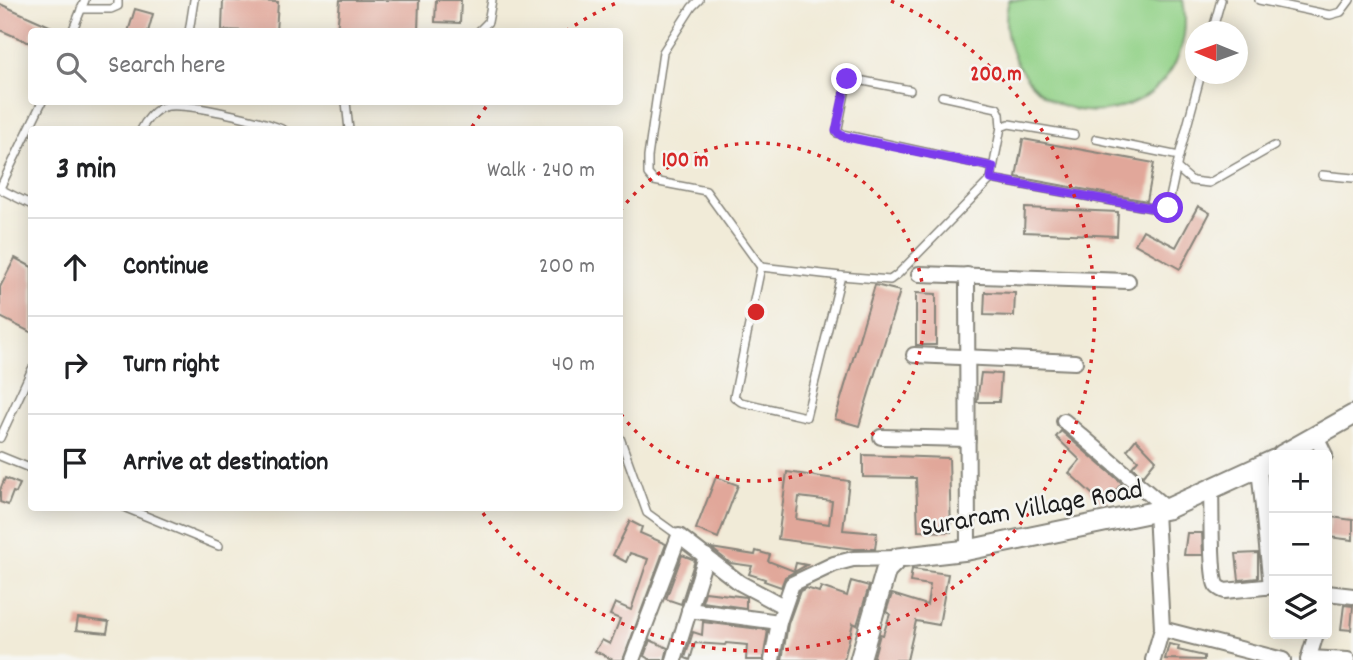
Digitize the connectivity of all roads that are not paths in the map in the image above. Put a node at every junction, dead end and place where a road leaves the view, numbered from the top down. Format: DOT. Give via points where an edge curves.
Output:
graph roads {
  1 [pos="85,0"];
  2 [pos="118,0"];
  3 [pos="194,0"];
  4 [pos="492,0"];
  5 [pos="699,0"];
  6 [pos="1259,0"];
  7 [pos="1350,0"];
  8 [pos="1218,1"];
  9 [pos="81,9"];
  10 [pos="1214,21"];
  11 [pos="74,28"];
  12 [pos="190,28"];
  13 [pos="482,28"];
  14 [pos="1198,84"];
  15 [pos="910,90"];
  16 [pos="942,96"];
  17 [pos="41,105"];
  18 [pos="346,105"];
  19 [pos="30,126"];
  20 [pos="143,126"];
  21 [pos="261,126"];
  22 [pos="349,126"];
  23 [pos="1000,127"];
  24 [pos="28,131"];
  25 [pos="1074,135"];
  26 [pos="1096,139"];
  27 [pos="1274,146"];
  28 [pos="1179,156"];
  29 [pos="993,167"];
  30 [pos="1177,168"];
  31 [pos="1322,176"];
  32 [pos="1353,178"];
  33 [pos="991,179"];
  34 [pos="0,188"];
  35 [pos="28,203"];
  36 [pos="761,267"];
  37 [pos="919,274"];
  38 [pos="967,275"];
  39 [pos="841,276"];
  40 [pos="1128,281"];
  41 [pos="914,355"];
  42 [pos="968,357"];
  43 [pos="1075,362"];
  44 [pos="28,378"];
  45 [pos="1353,415"];
  46 [pos="1064,421"];
  47 [pos="1317,436"];
  48 [pos="881,437"];
  49 [pos="0,439"];
  50 [pos="968,439"];
  51 [pos="623,446"];
  52 [pos="1291,450"];
  53 [pos="1323,450"];
  54 [pos="0,456"];
  55 [pos="1267,464"];
  56 [pos="28,467"];
  57 [pos="1211,490"];
  58 [pos="1162,510"];
  59 [pos="133,511"];
  60 [pos="679,536"];
  61 [pos="219,546"];
  62 [pos="968,550"];
  63 [pos="706,556"];
  64 [pos="898,558"];
  65 [pos="1272,576"];
  66 [pos="1269,586"];
  67 [pos="1332,594"];
  68 [pos="1353,596"];
  69 [pos="783,606"];
  70 [pos="689,610"];
  71 [pos="779,622"];
  72 [pos="1161,629"];
  73 [pos="1315,639"];
  74 [pos="1309,659"];
  75 [pos="632,660"];
  76 [pos="674,660"];
  77 [pos="772,660"];
  78 [pos="860,660"];
  79 [pos="1153,660"];
  80 [pos="1283,660"];
  81 [pos="1348,660"];
  1 -- 9 [label="lane"];
  2 -- 9 [label="lane" via="118,6 111,9"];
  3 -- 12 [label="lane"];
  4 -- 13 [label="lane" via="488,22"];
  5 -- 36 [label="lane" via="663,52 648,174 654,181 706,191"];
  6 -- 7 [label="lane" via="1330,15 1341,12"];
  8 -- 10 [label="lane"];
  9 -- 11 [label="lane"];
  14 -- 28 [label="lane"];
  15 -- 29 [label="lane" via="848,78 837,133"];
  16 -- 23 [label="lane" via="997,108"];
  17 -- 19 [label="lane"];
  18 -- 22 [label="lane"];
  20 -- 21 [label="lane" via="164,106 206,108"];
  23 -- 25 [label="lane" via="1009,124"];
  23 -- 29 [label="lane"];
  24 -- 34 [label="lane"];
  26 -- 28 [label="lane"];
  27 -- 30 [label="lane" via="1209,183 1192,181"];
  28 -- 30 [label="lane"];
  29 -- 33 [label="lane"];
  30 -- 33 [label="lane" via="1168,208 1163,210"];
  31 -- 32 [label="lane"];
  33 -- 39 [label="lane" via="890,280"];
  34 -- 35 [label="lane"];
  36 -- 39 [label="lane"];
  36 -- 39 [label="lane" via="734,397 806,418"];
  37 -- 38 [label="street"];
  38 -- 40 [label="street"];
  38 -- 42 [label="street"];
  41 -- 42 [label="street"];
  42 -- 43 [label="street"];
  42 -- 50 [label="street"];
  44 -- 49 [label="lane"];
  45 -- 47 [label="main road"];
  46 -- 58 [label="street"];
  47 -- 52 [label="main road"];
  47 -- 53 [label="street"];
  48 -- 50 [label="street"];
  50 -- 62 [label="street"];
  51 -- 60 [label="lane" via="647,513"];
  54 -- 56 [label="lane"];
  55 -- 57 [label="main road, Suraram Village Road"];
  55 -- 65 [label="street"];
  57 -- 58 [label="main road, Suraram Village Road"];
  57 -- 66 [label="street" via="1219,589"];
  58 -- 62 [label="main road, Suraram Village Road"];
  58 -- 72 [label="street"];
  59 -- 61 [label="lane"];
  60 -- 63 [label="street"];
  60 -- 75 [label="street"];
  62 -- 64 [label="main road, Suraram Village Road"];
  63 -- 69 [label="street" via="740,583"];
  63 -- 70 [label="street"];
  64 -- 69 [label="street" via="834,564 792,584"];
  64 -- 78 [label="main road, Suraram Village Road" via="886,570"];
  67 -- 68 [label="street"];
  69 -- 71 [label="street"];
  70 -- 71 [label="street"];
  70 -- 76 [label="street"];
  71 -- 77 [label="street"];
  72 -- 79 [label="street"];
  72 -- 80 [label="street"];
  73 -- 74 [label="street"];
  74 -- 81 [label="street"];
}
